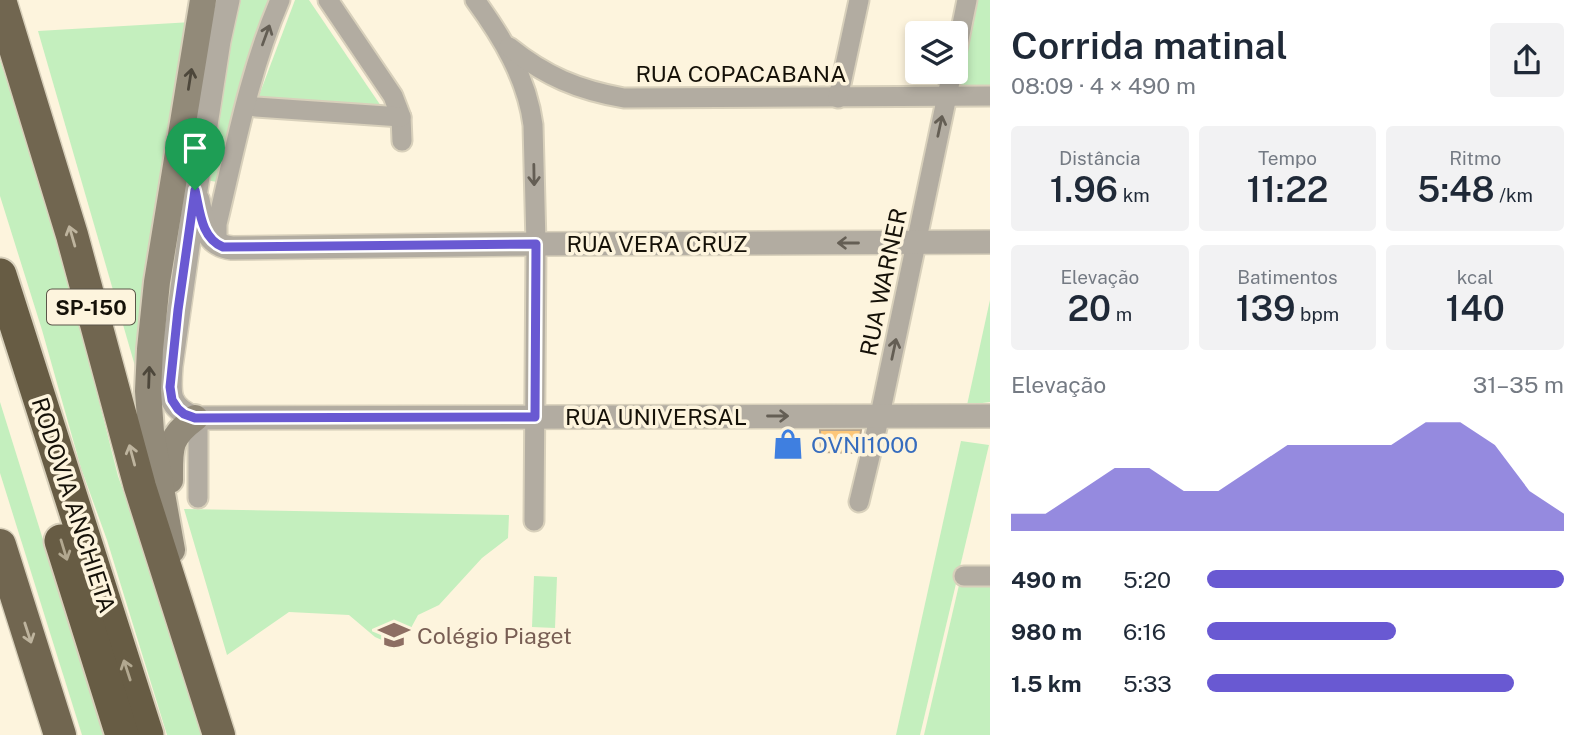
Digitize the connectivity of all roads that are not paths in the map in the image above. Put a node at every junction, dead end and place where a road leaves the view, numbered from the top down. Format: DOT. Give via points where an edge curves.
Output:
graph roads {
  1 [pos="0,0"];
  2 [pos="203,0"];
  3 [pos="228,0"];
  4 [pos="280,0"];
  5 [pos="328,0"];
  6 [pos="475,0"];
  7 [pos="859,0"];
  8 [pos="967,0"];
  9 [pos="963,21"];
  10 [pos="506,44"];
  11 [pos="540,69"];
  12 [pos="949,84"];
  13 [pos="990,96"];
  14 [pos="946,97"];
  15 [pos="838,98"];
  16 [pos="256,107"];
  17 [pos="530,107"];
  18 [pos="401,117"];
  19 [pos="402,141"];
  20 [pos="195,190"];
  21 [pos="990,242"];
  22 [pos="916,243"];
  23 [pos="217,244"];
  24 [pos="536,244"];
  25 [pos="0,275"];
  26 [pos="183,280"];
  27 [pos="0,345"];
  28 [pos="880,415"];
  29 [pos="990,416"];
  30 [pos="535,417"];
  31 [pos="197,418"];
  32 [pos="198,498"];
  33 [pos="859,502"];
  34 [pos="534,521"];
  35 [pos="0,545"];
  36 [pos="171,548"];
  37 [pos="964,576"];
  38 [pos="990,576"];
  39 [pos="181,614"];
  40 [pos="60,735"];
  41 [pos="122,735"];
  42 [pos="147,735"];
  43 [pos="219,735"];
  39 -- 1 [label="highway, SP-150, one-way"];
  36 -- 2 [label="main road, one-way" via="151,432 150,349"];
  3 -- 20 [label="street"];
  23 -- 4 [label="street, one-way" via="217,224 244,106"];
  5 -- 18 [label="street" via="393,96"];
  6 -- 10 [label="street"];
  7 -- 15 [label="street"];
  8 -- 9 [label="street"];
  10 -- 11 [label="street, RUA COPACABANA"];
  10 -- 17 [label="street"];
  11 -- 15 [label="street, RUA COPACABANA" via="592,92 624,98"];
  11 -- 17 [label="street"];
  12 -- 14 [label="street, RUA WARNER"];
  13 -- 14 [label="street, RUA COPACABANA"];
  14 -- 15 [label="street, RUA COPACABANA"];
  22 -- 14 [label="street, RUA WARNER, one-way"];
  16 -- 18 [label="street"];
  17 -- 24 [label="street, one-way"];
  18 -- 19 [label="street"];
  20 -- 23 [label="street" via="204,227"];
  20 -- 26 [label="street"];
  21 -- 22 [label="street, RUA VERA CRUZ"];
  22 -- 24 [label="street, RUA VERA CRUZ, one-way"];
  28 -- 22 [label="street, RUA WARNER, one-way"];
  23 -- 24 [label="street, RUA VERA CRUZ" via="232,248"];
  23 -- 26 [label="street"];
  24 -- 30 [label="street"];
  42 -- 25 [label="highway, RODOVIA ANCHIETA / SP-150, one-way"];
  26 -- 31 [label="street" via="170,387 178,409"];
  27 -- 41 [label="highway, RODOVIA ANCHIETA, one-way"];
  28 -- 29 [label="street, RUA UNIVERSAL"];
  30 -- 28 [label="street, RUA UNIVERSAL, one-way"];
  28 -- 33 [label="street, RUA WARNER"];
  30 -- 31 [label="street, RUA UNIVERSAL"];
  30 -- 34 [label="street"];
  31 -- 32 [label="street"];
  31 -- 36 [label="main road" via="180,429 171,449"];
  35 -- 40 [label="highway, one-way"];
  36 -- 39 [label="main road"];
  37 -- 38 [label="street"];
  39 -- 43 [label="highway, SP-150"];
}
